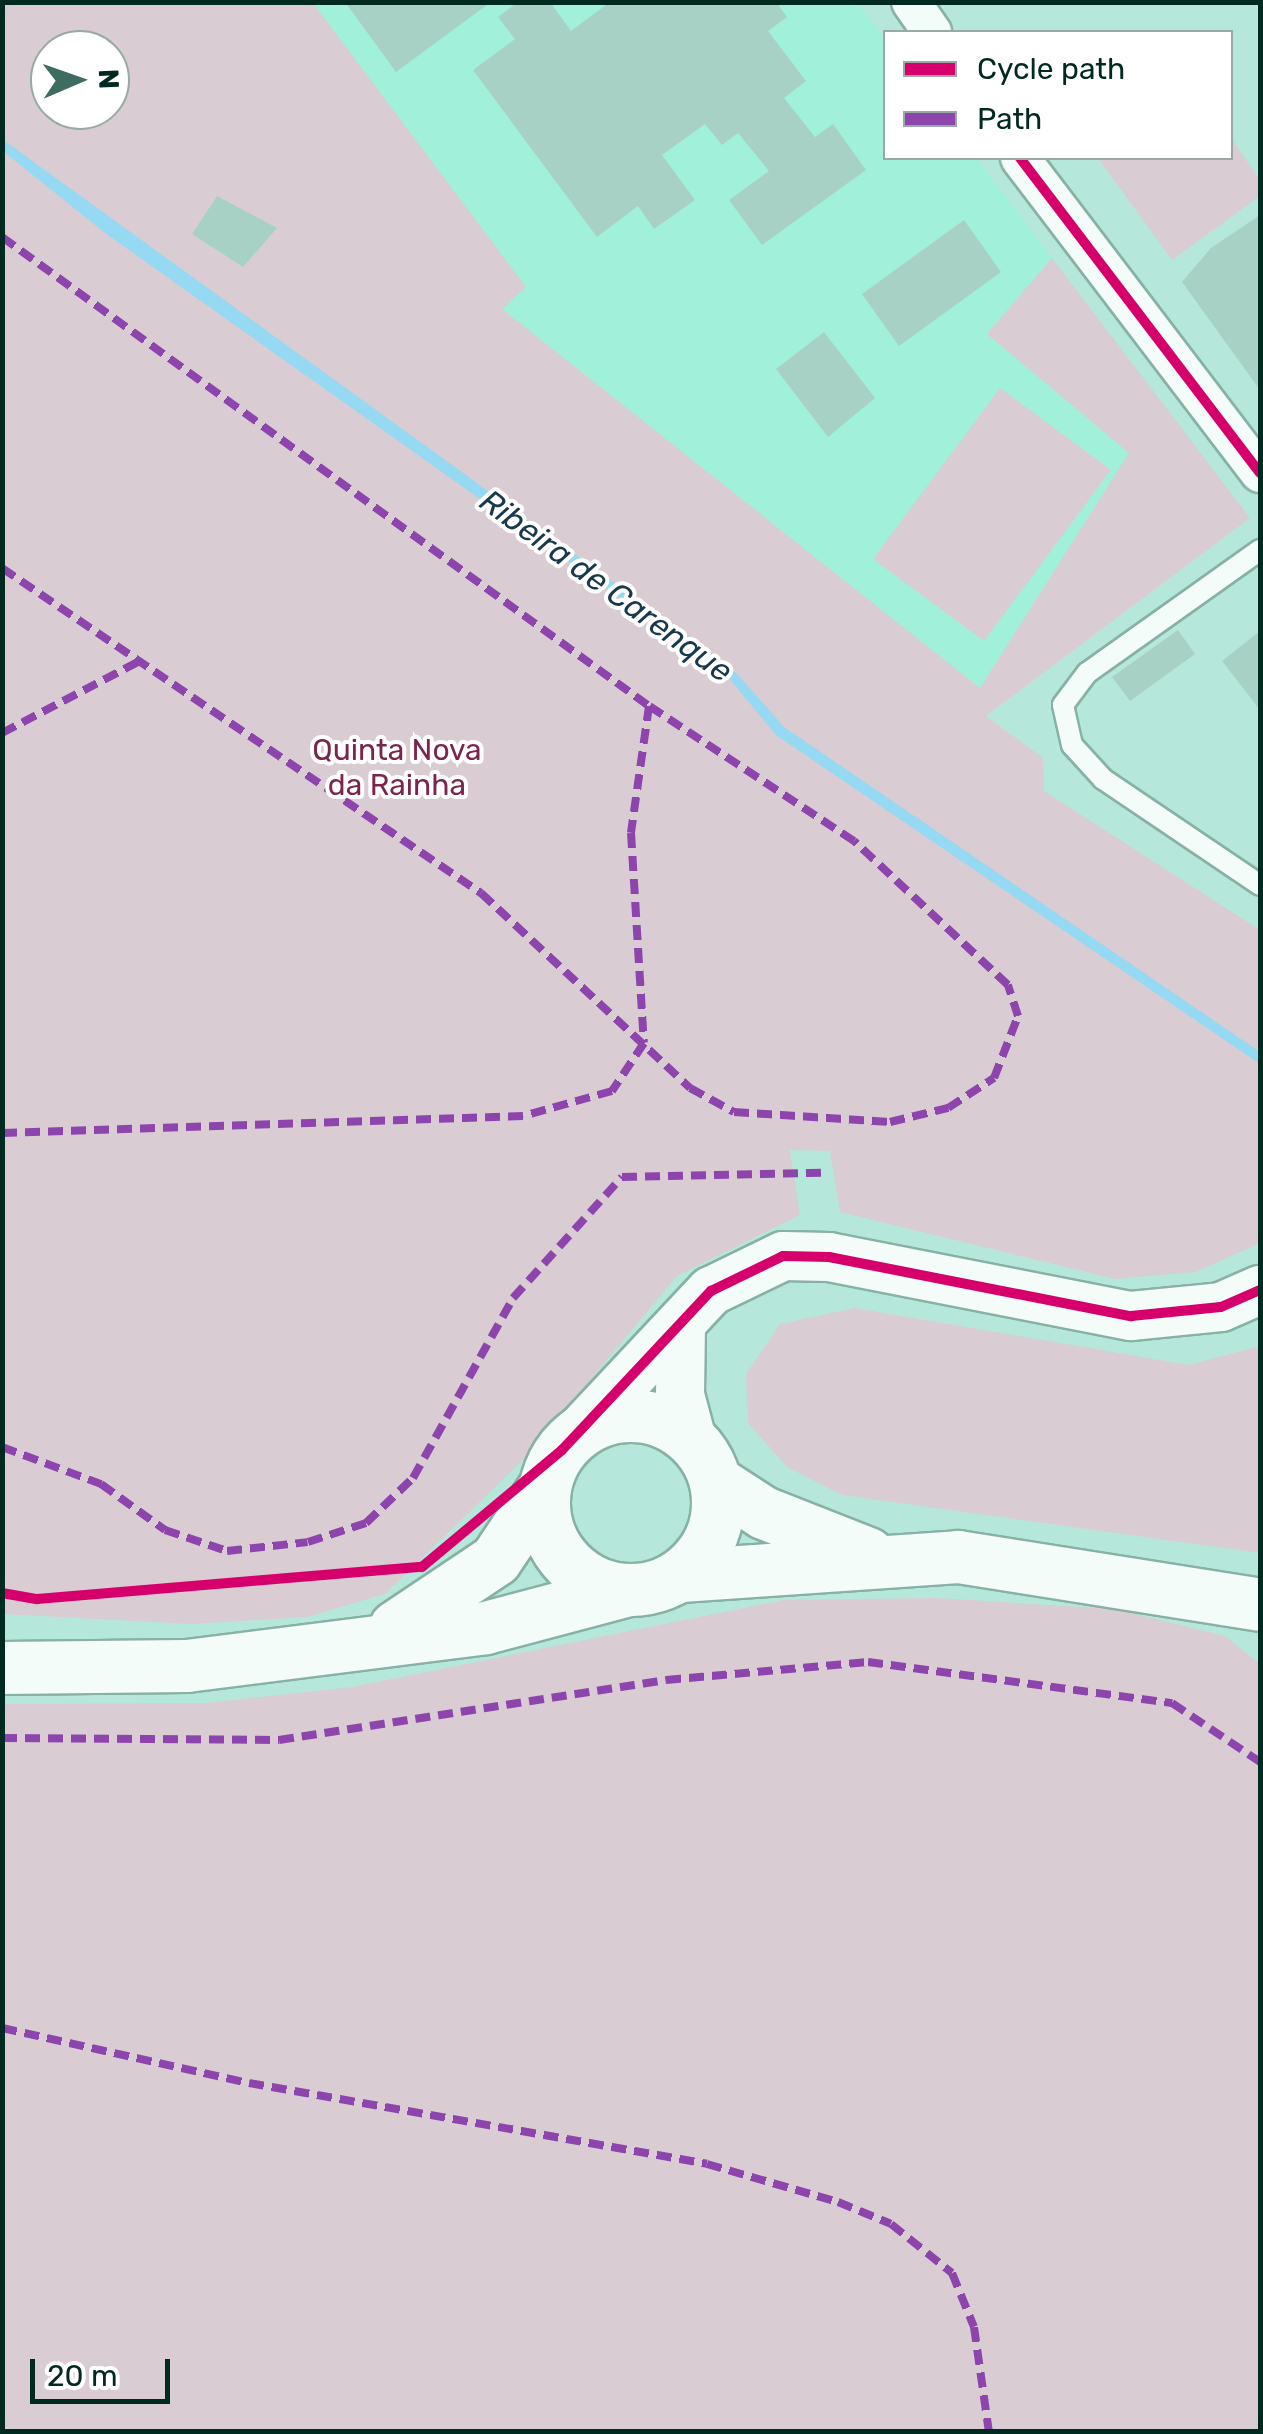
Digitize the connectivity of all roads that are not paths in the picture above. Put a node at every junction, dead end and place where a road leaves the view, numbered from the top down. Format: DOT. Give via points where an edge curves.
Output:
graph roads {
  1 [pos="911,2"];
  2 [pos="931,30"];
  3 [pos="1022,160"];
  4 [pos="1260,473"];
  5 [pos="1260,550"];
  6 [pos="1260,885"];
  7 [pos="1260,1290"];
  8 [pos="681,1324"];
  9 [pos="704,1461"];
  10 [pos="553,1468"];
  11 [pos="879,1558"];
  12 [pos="681,1576"];
  13 [pos="625,1591"];
  14 [pos="1250,1612"];
  15 [pos="381,1635"];
  16 [pos="2,1668"];
  1 -- 2 [label="street"];
  3 -- 4 [label="street"];
  5 -- 6 [label="lane" via="1087,673 1062,705 1072,745 1103,779"];
  7 -- 8 [label="street" via="1221,1307 1131,1316 828,1256 783,1256 711,1291"];
  8 -- 9 [label="street" via="680,1395"];
  8 -- 10 [label="street"];
  9 -- 10 [label="main road" via="624,1416"];
  9 -- 11 [label="main road" via="764,1513"];
  9 -- 12 [label="main road" via="709,1544"];
  10 -- 13 [label="main road" via="544,1517 563,1556 596,1584"];
  10 -- 15 [label="main road" via="496,1560"];
  11 -- 12 [label="main road"];
  11 -- 14 [label="main road" via="1105,1574"];
  12 -- 13 [label="main road"];
  13 -- 15 [label="main road" via="486,1628"];
  15 -- 16 [label="main road" via="187,1666"];
}
